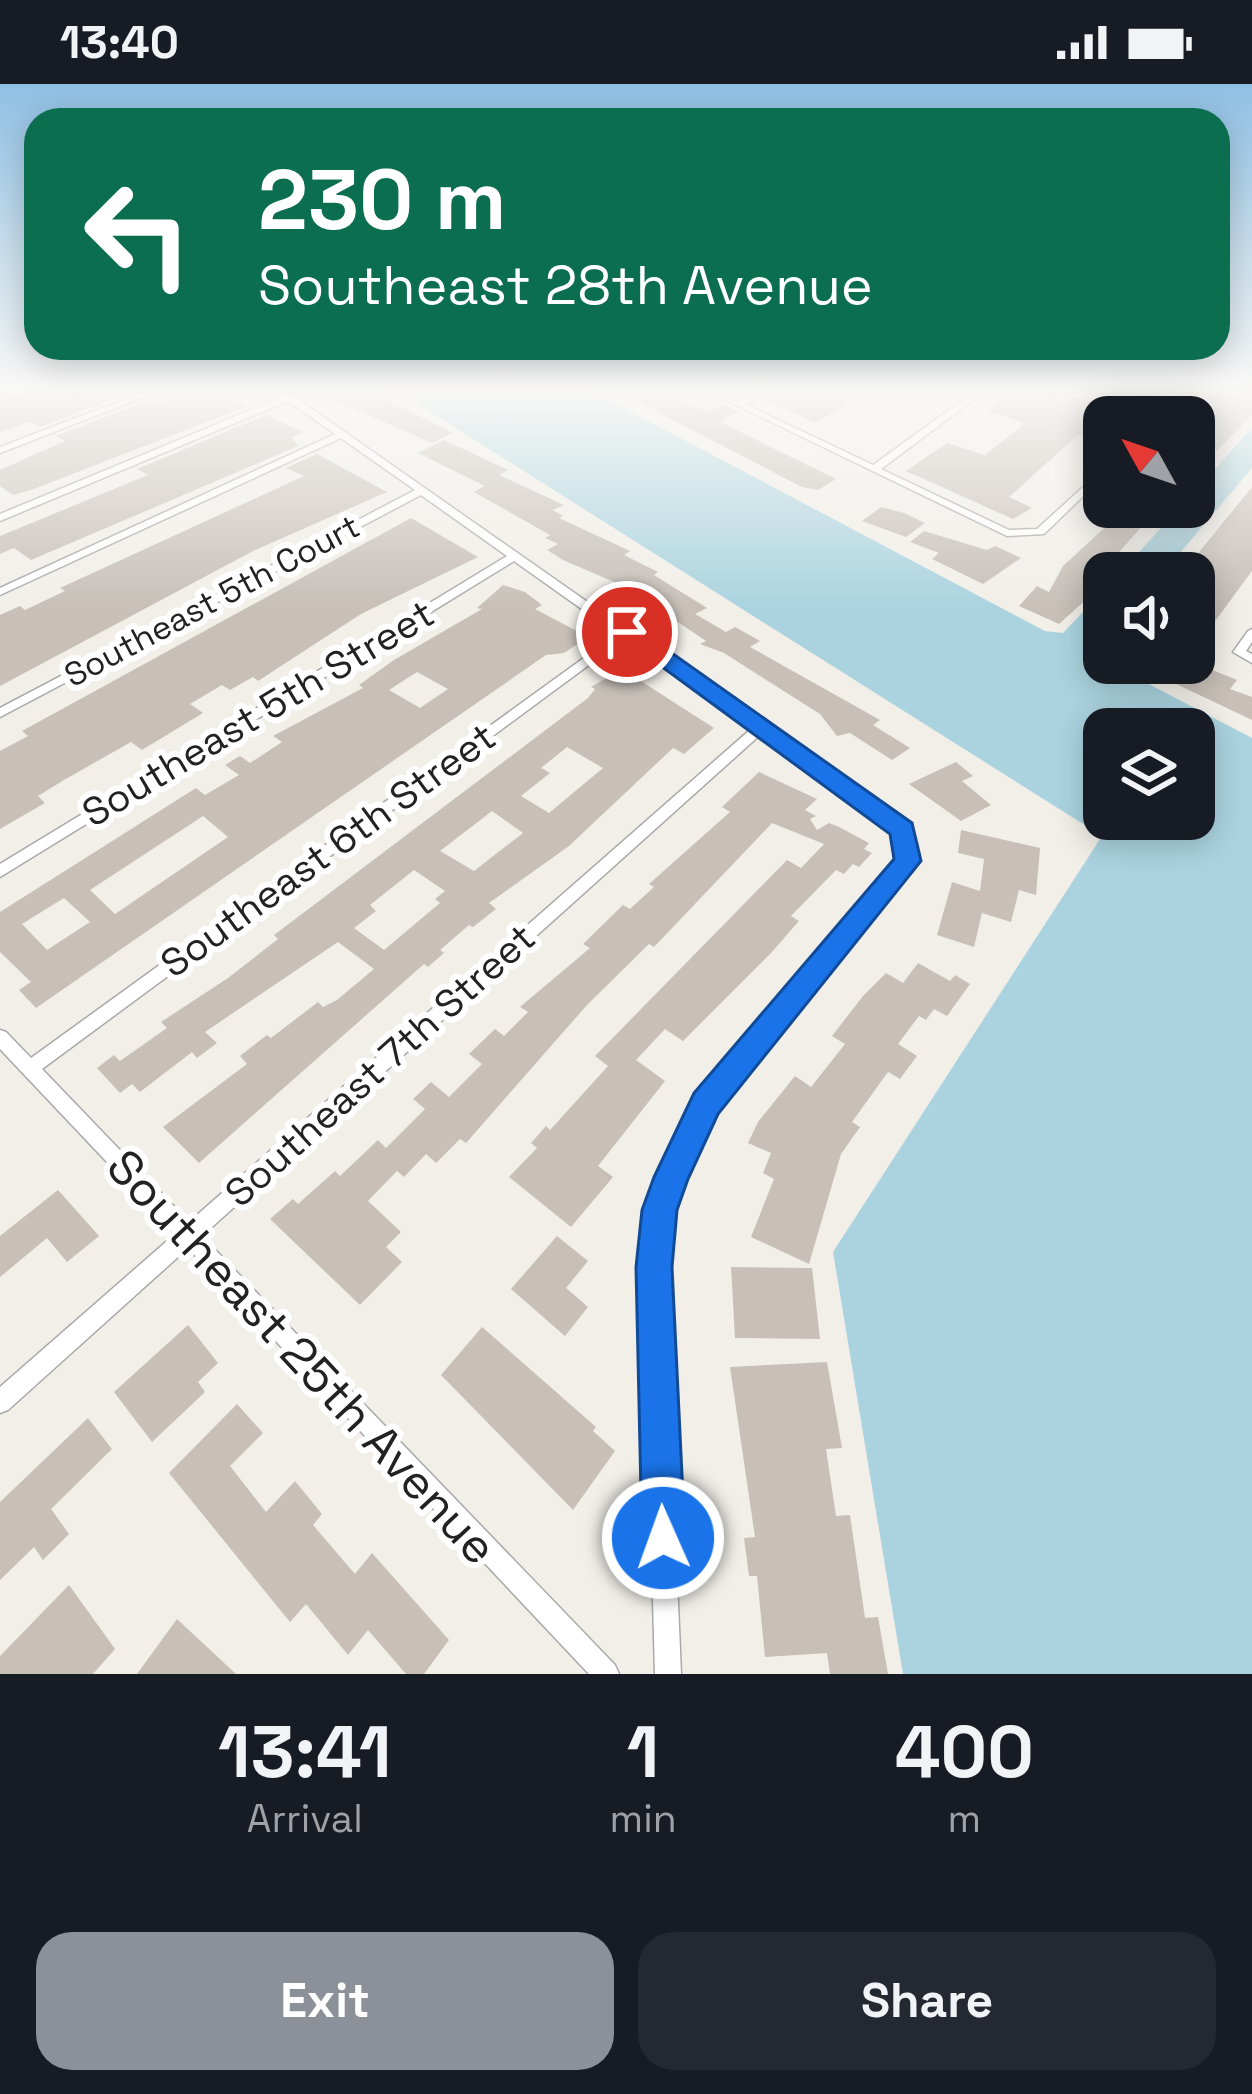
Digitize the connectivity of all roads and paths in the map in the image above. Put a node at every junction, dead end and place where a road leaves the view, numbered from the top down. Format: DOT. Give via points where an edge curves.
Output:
graph roads {
  1 [pos="138,460"];
  2 [pos="285,460"];
  3 [pos="380,460"];
  4 [pos="856,460"];
  5 [pos="886,460"];
  6 [pos="874,469"];
  7 [pos="423,490"];
  8 [pos="1083,492"];
  9 [pos="0,518"];
  10 [pos="516,555"];
  11 [pos="0,592"];
  12 [pos="627,632"];
  13 [pos="1252,633"];
  14 [pos="1245,656"];
  15 [pos="0,712"];
  16 [pos="761,728"];
  17 [pos="0,871"];
  18 [pos="0,1037"];
  19 [pos="15,1063"];
  20 [pos="188,1236"];
  21 [pos="0,1402"];
  22 [pos="606,1674"];
  23 [pos="668,1674"];
  1 -- 9 [label="street"];
  2 -- 11 [label="street"];
  3 -- 7 [label="street"];
  4 -- 6 [label="street"];
  5 -- 6 [label="street"];
  6 -- 8 [label="street" via="1022,536 1040,532"];
  7 -- 10 [label="street"];
  7 -- 15 [label="street, Southeast 5th Court"];
  10 -- 12 [label="street"];
  10 -- 17 [label="street, Southeast 5th Street"];
  12 -- 16 [label="street"];
  12 -- 19 [label="street, Southeast 6th Street"];
  13 -- 14 [label="street"];
  16 -- 20 [label="street, Southeast 7th Street"];
  16 -- 23 [label="street" via="903,830 908,861 706,1103 660,1210 654,1267"];
  18 -- 19 [label="street, Southeast 25th Avenue"];
  19 -- 20 [label="street, Southeast 25th Avenue"];
  20 -- 21 [label="street, Southeast 7th Street"];
  20 -- 22 [label="street, Southeast 25th Avenue"];
}
